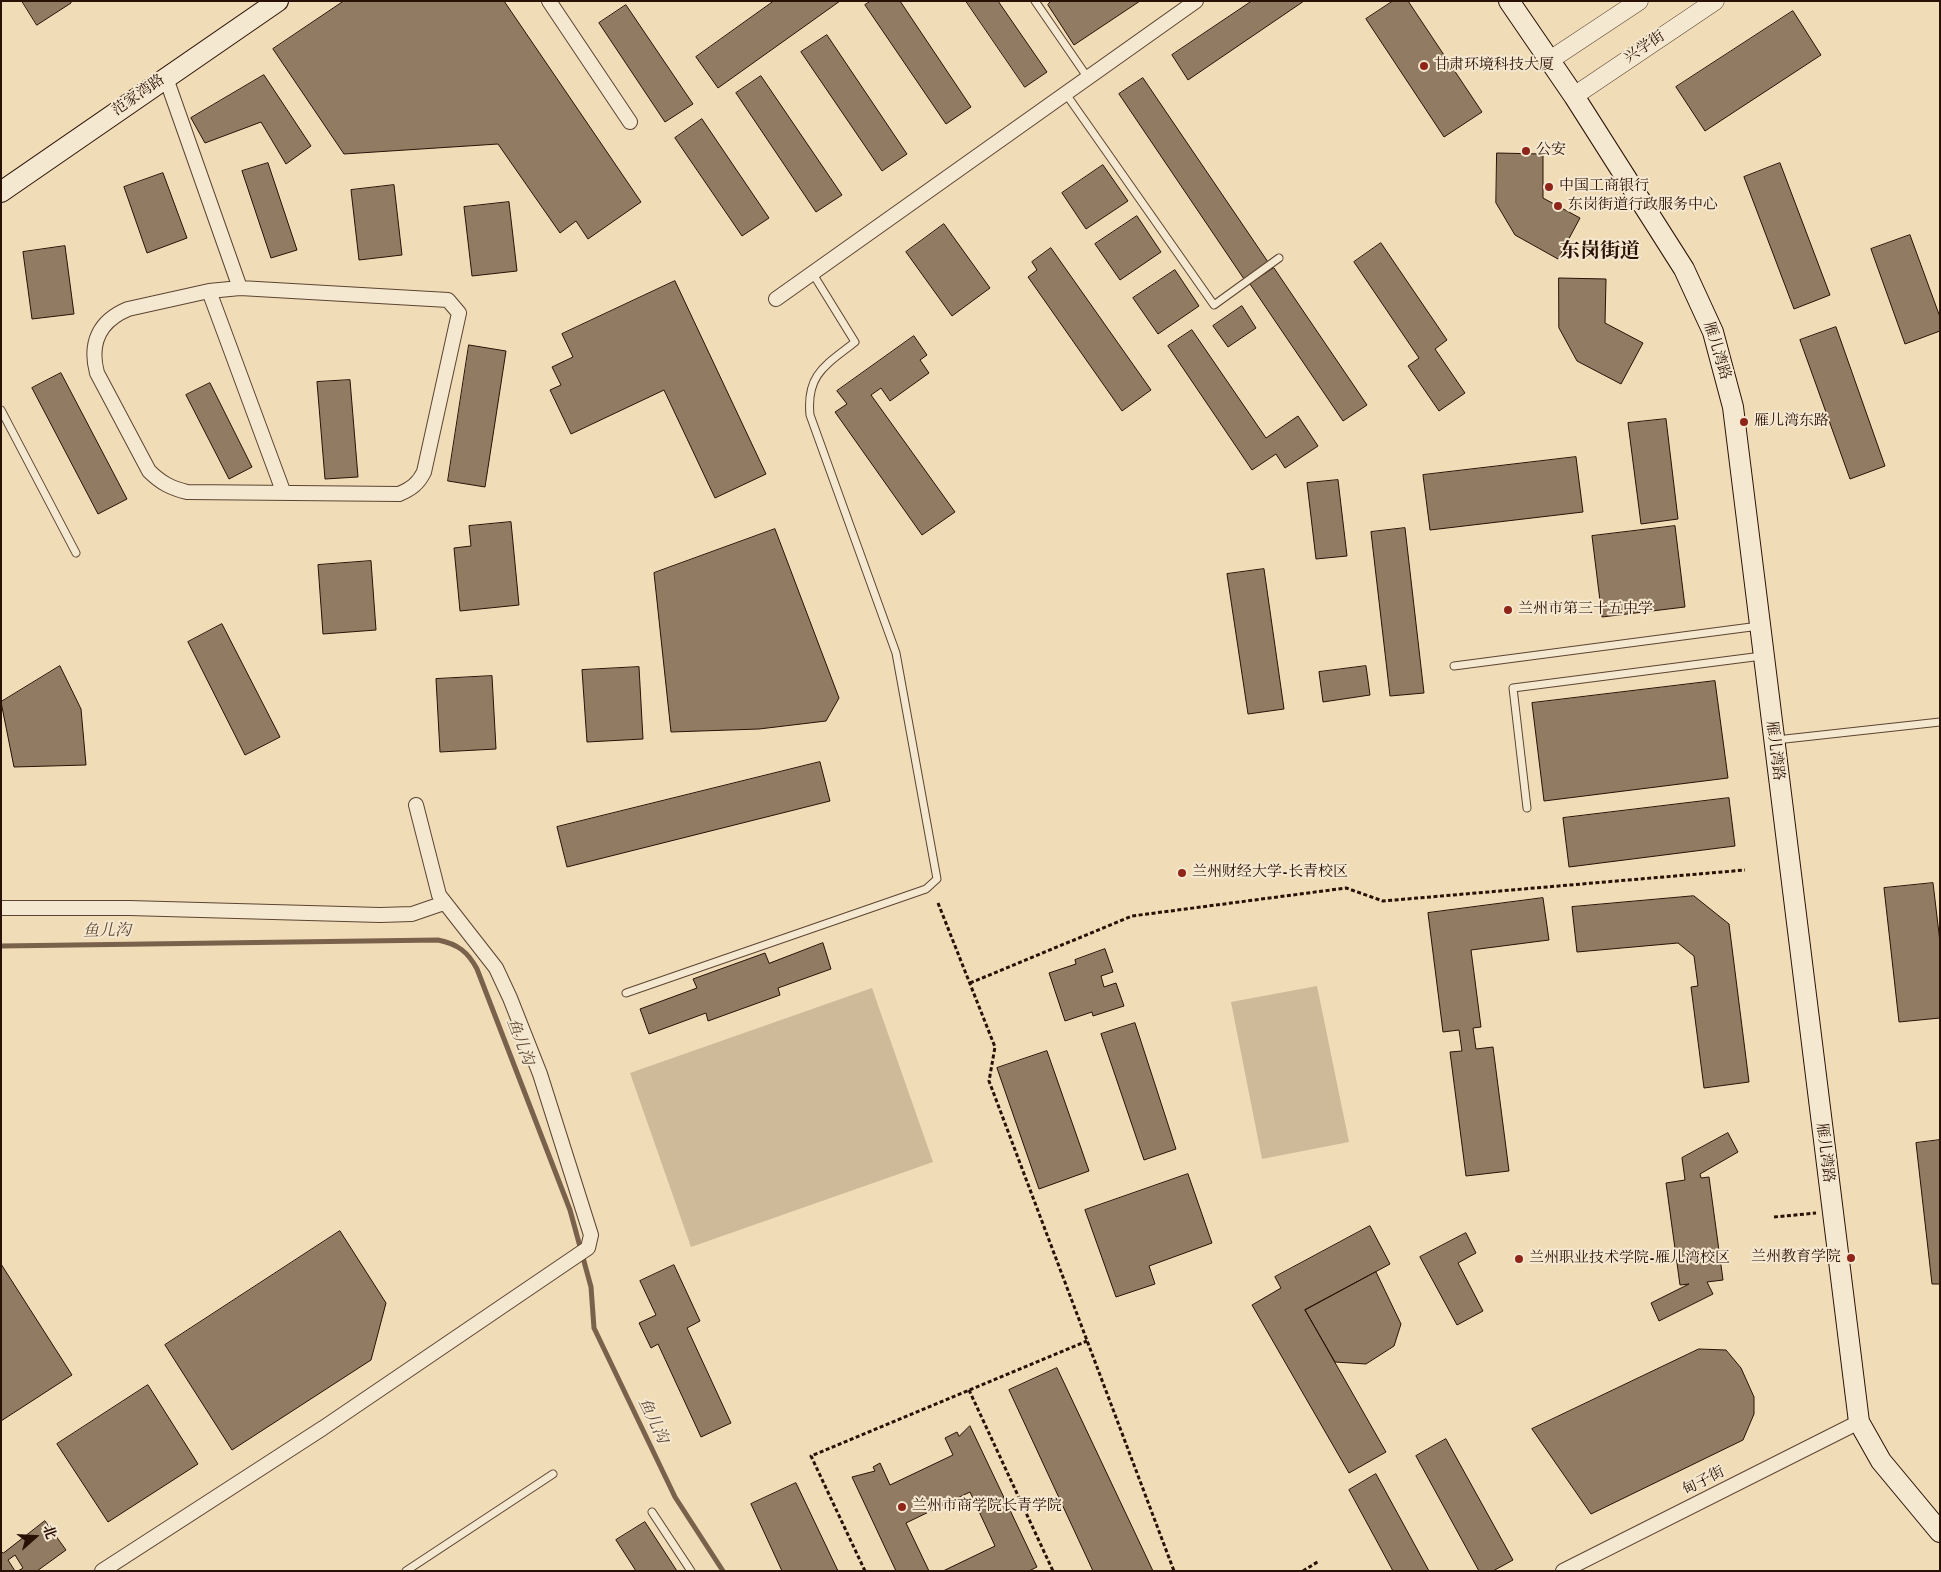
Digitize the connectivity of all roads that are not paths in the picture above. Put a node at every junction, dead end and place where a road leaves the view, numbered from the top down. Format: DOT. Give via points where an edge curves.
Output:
graph roads {
  1 [pos="278,1"];
  2 [pos="549,1"];
  3 [pos="1035,1"];
  4 [pos="1196,1"];
  5 [pos="1509,1"];
  6 [pos="1639,1"];
  7 [pos="1715,1"];
  8 [pos="1550,60"];
  9 [pos="166,78"];
  10 [pos="1088,78"];
  11 [pos="1066,94"];
  12 [pos="1574,96"];
  13 [pos="630,122"];
  14 [pos="1,192"];
  15 [pos="1279,258"];
  16 [pos="813,274"];
  17 [pos="240,288"];
  18 [pos="209,291"];
  19 [pos="776,299"];
  20 [pos="1,410"];
  21 [pos="282,491"];
  22 [pos="76,553"];
  23 [pos="1759,626"];
  24 [pos="1762,656"];
  25 [pos="1454,666"];
  26 [pos="1940,722"];
  27 [pos="1773,740"];
  28 [pos="416,805"];
  29 [pos="1527,808"];
  30 [pos="444,903"];
  31 [pos="1,908"];
  32 [pos="626,993"];
  33 [pos="1859,1422"];
  34 [pos="553,1474"];
  35 [pos="652,1512"];
  36 [pos="1940,1532"];
  37 [pos="107,1569"];
  38 [pos="406,1571"];
  39 [pos="691,1571"];
  40 [pos="1563,1571"];
  1 -- 9 [label="main road, 范家湾路"];
  2 -- 13 [label="street"];
  3 -- 10 [label="lane"];
  4 -- 10 [label="street"];
  5 -- 8 [label="main road, 雁儿湾路"];
  6 -- 8 [label="street"];
  7 -- 12 [label="street, 兴学街"];
  8 -- 12 [label="main road, 雁儿湾路"];
  9 -- 14 [label="main road, 范家湾路"];
  9 -- 17 [label="street"];
  10 -- 11 [label="street"];
  11 -- 15 [label="lane" via="1214,305"];
  11 -- 16 [label="street"];
  12 -- 23 [label="main road, 雁儿湾路" via="1684,269 1713,332 1732,407"];
  16 -- 19 [label="street"];
  16 -- 32 [label="lane" via="855,342 820,369 812,384 810,415 896,653 937,878 926,889"];
  17 -- 18 [label="street"];
  17 -- 21 [label="street" via="448,300 459,312 424,472 418,482 399,494"];
  18 -- 21 [label="street"];
  18 -- 21 [label="street" via="116,314 101,328 93,346 97,373 142,459 160,482 187,492"];
  20 -- 22 [label="lane"];
  23 -- 24 [label="main road, 雁儿湾路"];
  23 -- 25 [label="lane"];
  24 -- 27 [label="main road, 雁儿湾路"];
  24 -- 29 [label="lane" via="1513,688"];
  26 -- 27 [label="lane"];
  27 -- 33 [label="main road, 雁儿湾路"];
  28 -- 30 [label="street" via="438,895"];
  30 -- 31 [label="street" via="412,914 380,915"];
  30 -- 37 [label="street" via="496,968 510,998 540,1074 591,1235 588,1248 323,1428"];
  33 -- 36 [label="main road, 雁儿湾路" via="1881,1461"];
  33 -- 40 [label="street, 甸子街"];
  34 -- 38 [label="lane"];
  35 -- 39 [label="lane"];
}
